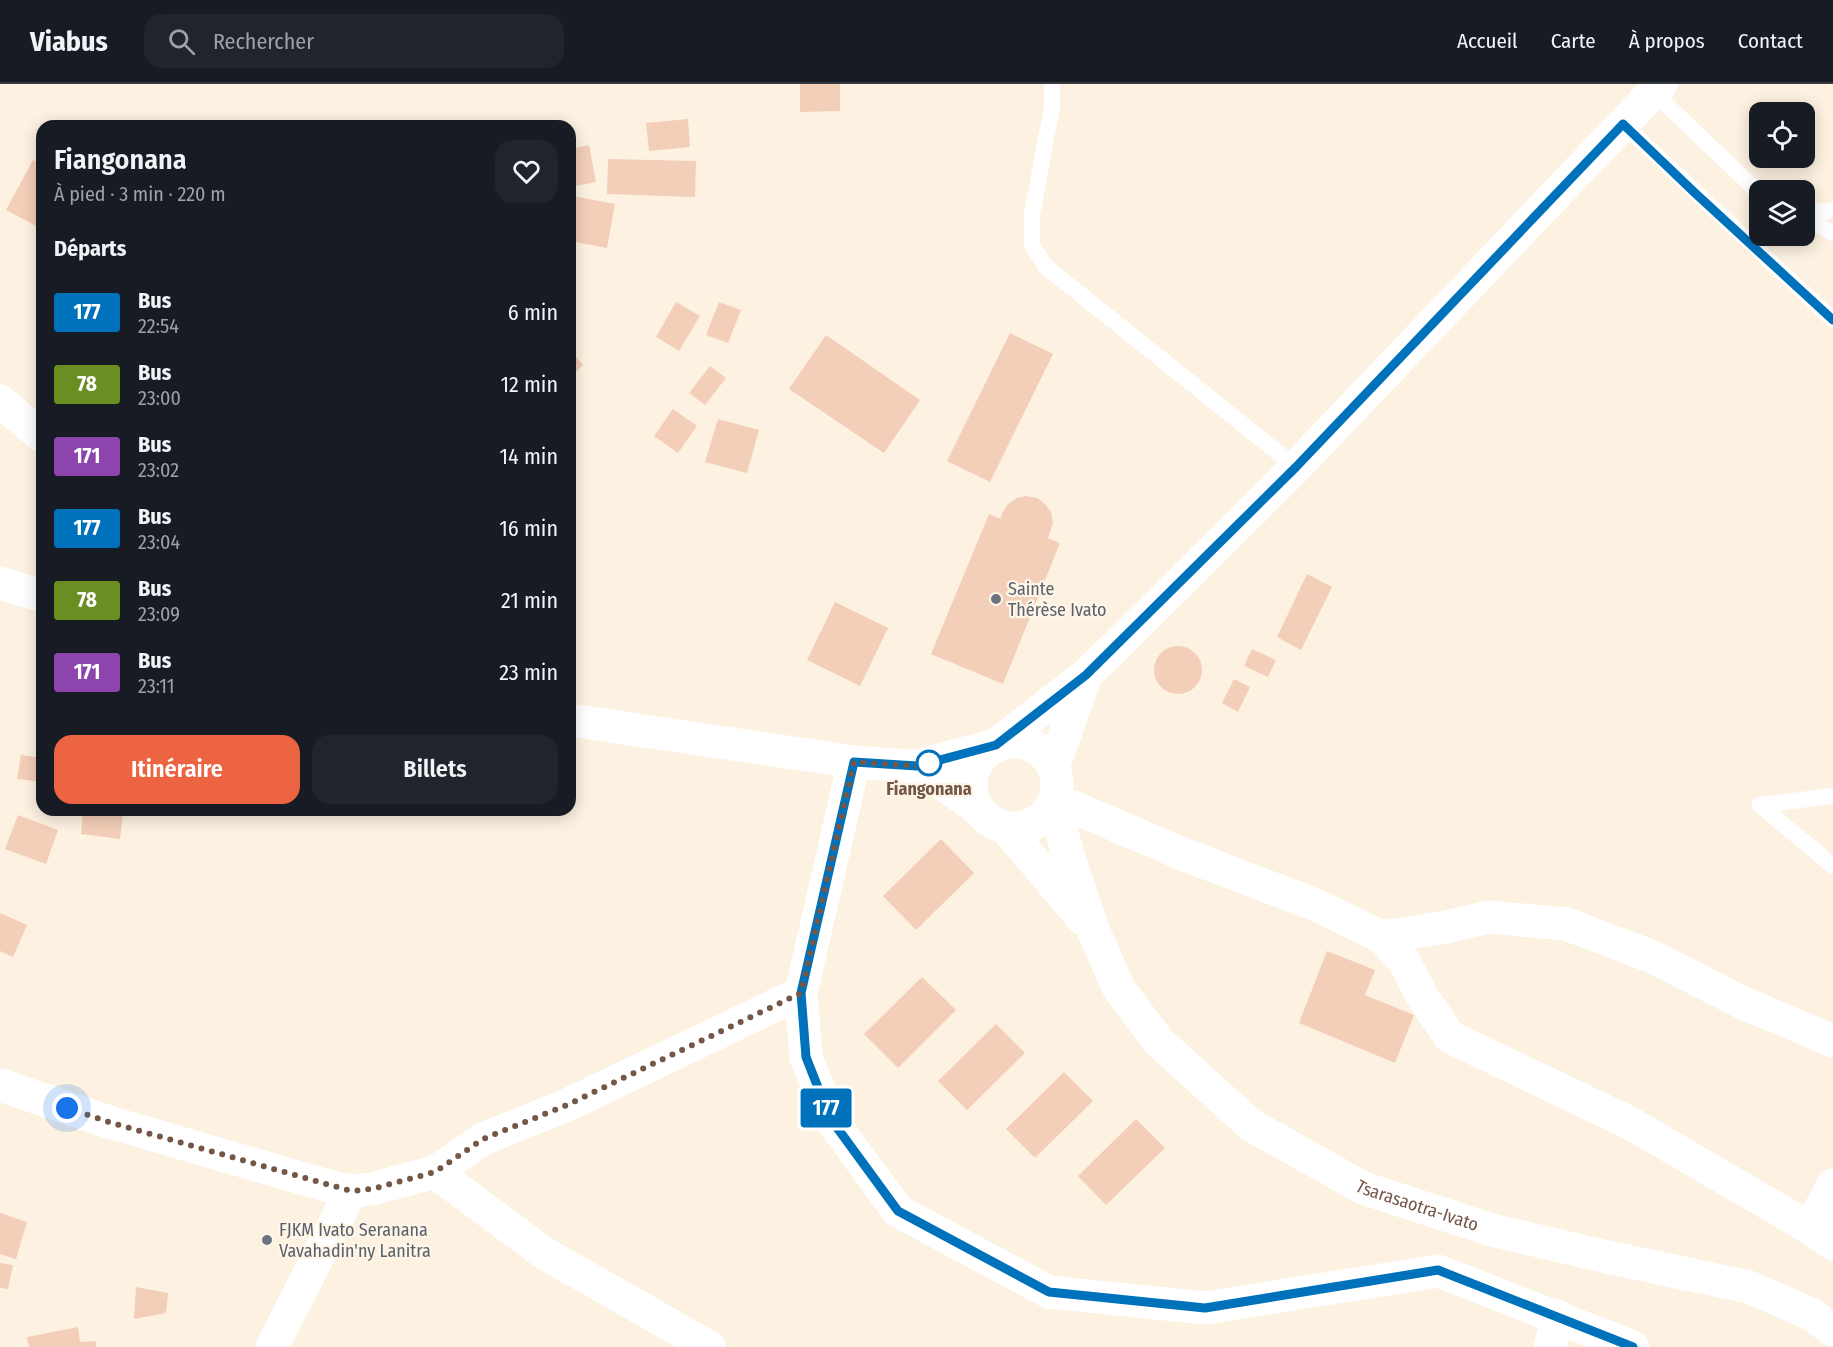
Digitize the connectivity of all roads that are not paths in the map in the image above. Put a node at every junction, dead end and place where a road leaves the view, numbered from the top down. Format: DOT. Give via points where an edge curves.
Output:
graph roads {
  1 [pos="1052,84"];
  2 [pos="1657,88"];
  3 [pos="1623,124"];
  4 [pos="1749,183"];
  5 [pos="1815,210"];
  6 [pos="1833,210"];
  7 [pos="1815,224"];
  8 [pos="1833,233"];
  9 [pos="1831,318"];
  10 [pos="0,401"];
  11 [pos="36,431"];
  12 [pos="1296,467"];
  13 [pos="0,583"];
  14 [pos="36,594"];
  15 [pos="1086,675"];
  16 [pos="576,721"];
  17 [pos="996,745"];
  18 [pos="854,762"];
  19 [pos="1054,765"];
  20 [pos="917,766"];
  21 [pos="1833,796"];
  22 [pos="1055,803"];
  23 [pos="977,808"];
  24 [pos="1006,828"];
  25 [pos="1833,866"];
  26 [pos="1094,932"];
  27 [pos="1382,937"];
  28 [pos="801,993"];
  29 [pos="1833,1041"];
  30 [pos="0,1085"];
  31 [pos="435,1172"];
  32 [pos="1833,1185"];
  33 [pos="351,1191"];
  34 [pos="1821,1236"];
  35 [pos="1833,1330"];
  36 [pos="1554,1332"];
  37 [pos="272,1347"];
  38 [pos="709,1347"];
  39 [pos="1633,1347"];
  1 -- 12 [label="lane" via="1052,108 1032,214 1032,245 1036,252 1045,266"];
  2 -- 3 [label="street"];
  2 -- 4 [label="lane"];
  3 -- 9 [label="lane"];
  3 -- 12 [label="street"];
  5 -- 6 [label="lane"];
  7 -- 8 [label="lane"];
  10 -- 11 [label="street"];
  12 -- 15 [label="street"];
  13 -- 14 [label="street"];
  15 -- 17 [label="street"];
  15 -- 19 [label="street"];
  16 -- 18 [label="street"];
  17 -- 19 [label="street" via="1012,741 1029,743"];
  17 -- 20 [label="street"];
  17 -- 23 [label="street" via="981,756 972,773 971,791"];
  18 -- 20 [label="street"];
  18 -- 28 [label="street"];
  19 -- 22 [label="street" via="1058,784"];
  20 -- 23 [label="street"];
  21 -- 25 [label="lane" via="1760,805"];
  22 -- 24 [label="street" via="1043,818 1026,828"];
  22 -- 26 [label="street"];
  22 -- 27 [label="street" via="1316,905"];
  23 -- 24 [label="street" via="989,822"];
  24 -- 26 [label="street"];
  26 -- 35 [label="street, Tsarasaotra-Ivato" via="1119,989 1159,1042 1251,1125 1363,1188 1492,1230 1749,1287 1811,1314"];
  27 -- 29 [label="street" via="1489,917 1566,924 1653,957 1741,1002"];
  27 -- 34 [label="street" via="1404,961 1450,1037 1630,1123"];
  28 -- 31 [label="street" via="567,1105 483,1139"];
  28 -- 36 [label="street" via="806,1057 830,1118 898,1211 1049,1292 1205,1308 1438,1270"];
  30 -- 33 [label="street" via="112,1123"];
  31 -- 33 [label="street"];
  31 -- 38 [label="street" via="544,1253"];
  32 -- 34 [label="street"];
  33 -- 37 [label="street"];
  36 -- 39 [label="street"];
}
